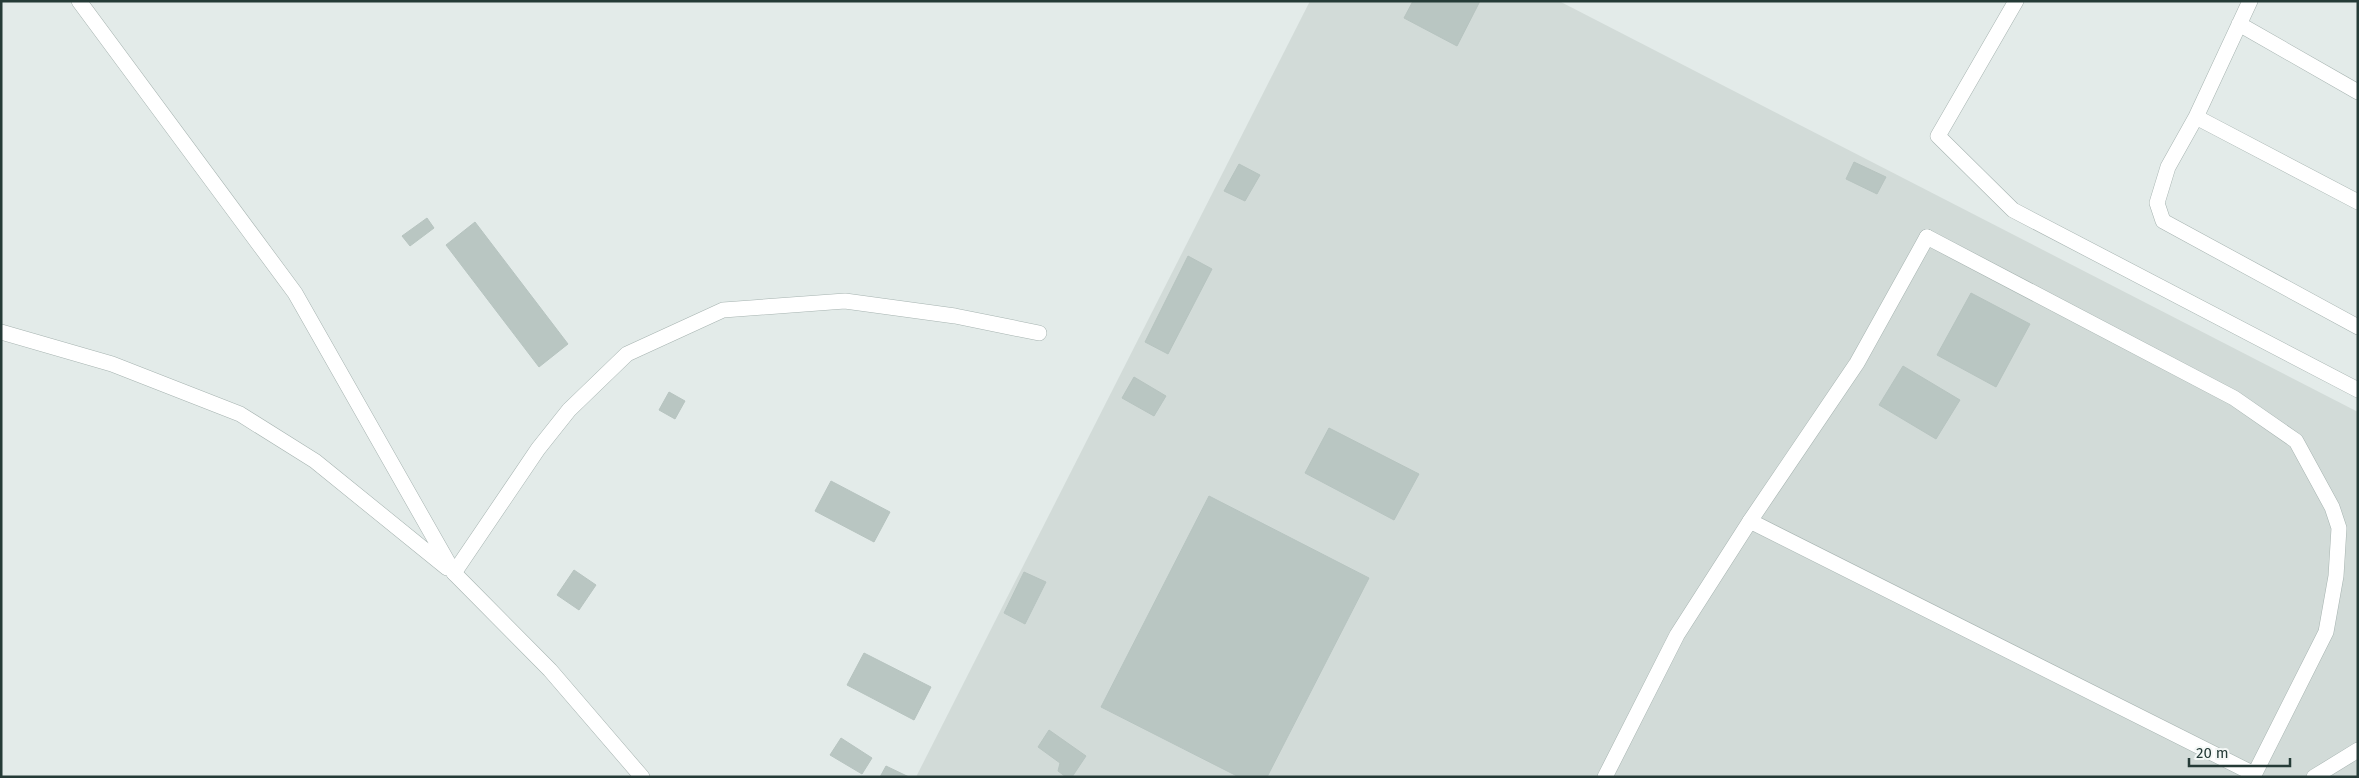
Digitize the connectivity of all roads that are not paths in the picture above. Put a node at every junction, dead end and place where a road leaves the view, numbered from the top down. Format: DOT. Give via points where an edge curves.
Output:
graph roads {
  1 [pos="79,1"];
  2 [pos="2016,1"];
  3 [pos="2250,1"];
  4 [pos="2239,24"];
  5 [pos="2358,92"];
  6 [pos="2196,117"];
  7 [pos="2358,202"];
  8 [pos="2358,327"];
  9 [pos="1,332"];
  10 [pos="1039,333"];
  11 [pos="2358,390"];
  12 [pos="1750,521"];
  13 [pos="454,573"];
  14 [pos="2358,750"];
  15 [pos="2254,775"];
  16 [pos="642,777"];
  17 [pos="1605,777"];
  18 [pos="2314,777"];
  1 -- 13 [label="street" via="295,293"];
  2 -- 11 [label="street" via="1938,136 2013,210"];
  3 -- 4 [label="street"];
  4 -- 5 [label="street"];
  4 -- 6 [label="street"];
  6 -- 7 [label="street"];
  6 -- 8 [label="street" via="2166,176 2157,203 2163,221"];
  9 -- 13 [label="street" via="112,364 240,414 315,461"];
  10 -- 13 [label="street" via="955,316 845,301 723,310 628,354 569,410 538,449"];
  12 -- 15 [label="street"];
  12 -- 15 [label="street" via="1857,363 1927,237 2234,398 2296,441 2332,507 2339,528 2336,576 2326,632"];
  12 -- 17 [label="street" via="1677,635"];
  13 -- 16 [label="street" via="550,670"];
  14 -- 18 [label="street"];
}
